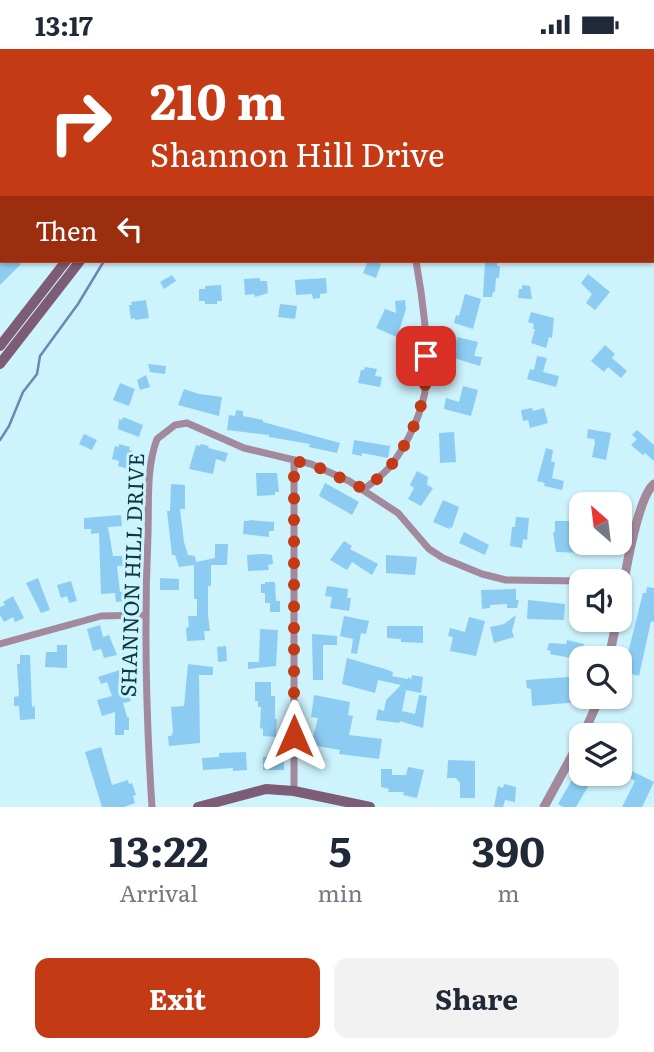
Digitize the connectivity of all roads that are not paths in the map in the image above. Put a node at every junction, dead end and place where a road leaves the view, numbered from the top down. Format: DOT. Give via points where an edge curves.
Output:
graph roads {
  1 [pos="64,263"];
  2 [pos="78,263"];
  3 [pos="416,263"];
  4 [pos="0,346"];
  5 [pos="0,364"];
  6 [pos="294,461"];
  7 [pos="654,484"];
  8 [pos="364,489"];
  9 [pos="650,493"];
  10 [pos="628,569"];
  11 [pos="569,581"];
  12 [pos="145,615"];
  13 [pos="0,643"];
  14 [pos="569,761"];
  15 [pos="294,791"];
  16 [pos="209,805"];
  17 [pos="152,807"];
  18 [pos="198,807"];
  19 [pos="370,807"];
  20 [pos="544,807"];
  1 -- 4 [label="main road"];
  2 -- 5 [label="main road"];
  3 -- 8 [label="street" via="426,387 403,448 391,466"];
  6 -- 8 [label="street, SHANNON HILL DRIVE" via="311,464"];
  6 -- 12 [label="street, SHANNON HILL DRIVE" via="244,448 187,423 175,425 157,439 150,465"];
  6 -- 15 [label="street"];
  7 -- 9 [label="street"];
  8 -- 11 [label="street, SHANNON HILL DRIVE" via="398,513 429,549 443,558 506,580"];
  9 -- 10 [label="street"];
  12 -- 13 [label="street" via="101,616"];
  12 -- 17 [label="street, SHANNON HILL DRIVE"];
  14 -- 20 [label="street"];
  15 -- 16 [label="main road" via="266,789"];
  15 -- 19 [label="main road"];
  16 -- 18 [label="main road"];
}
